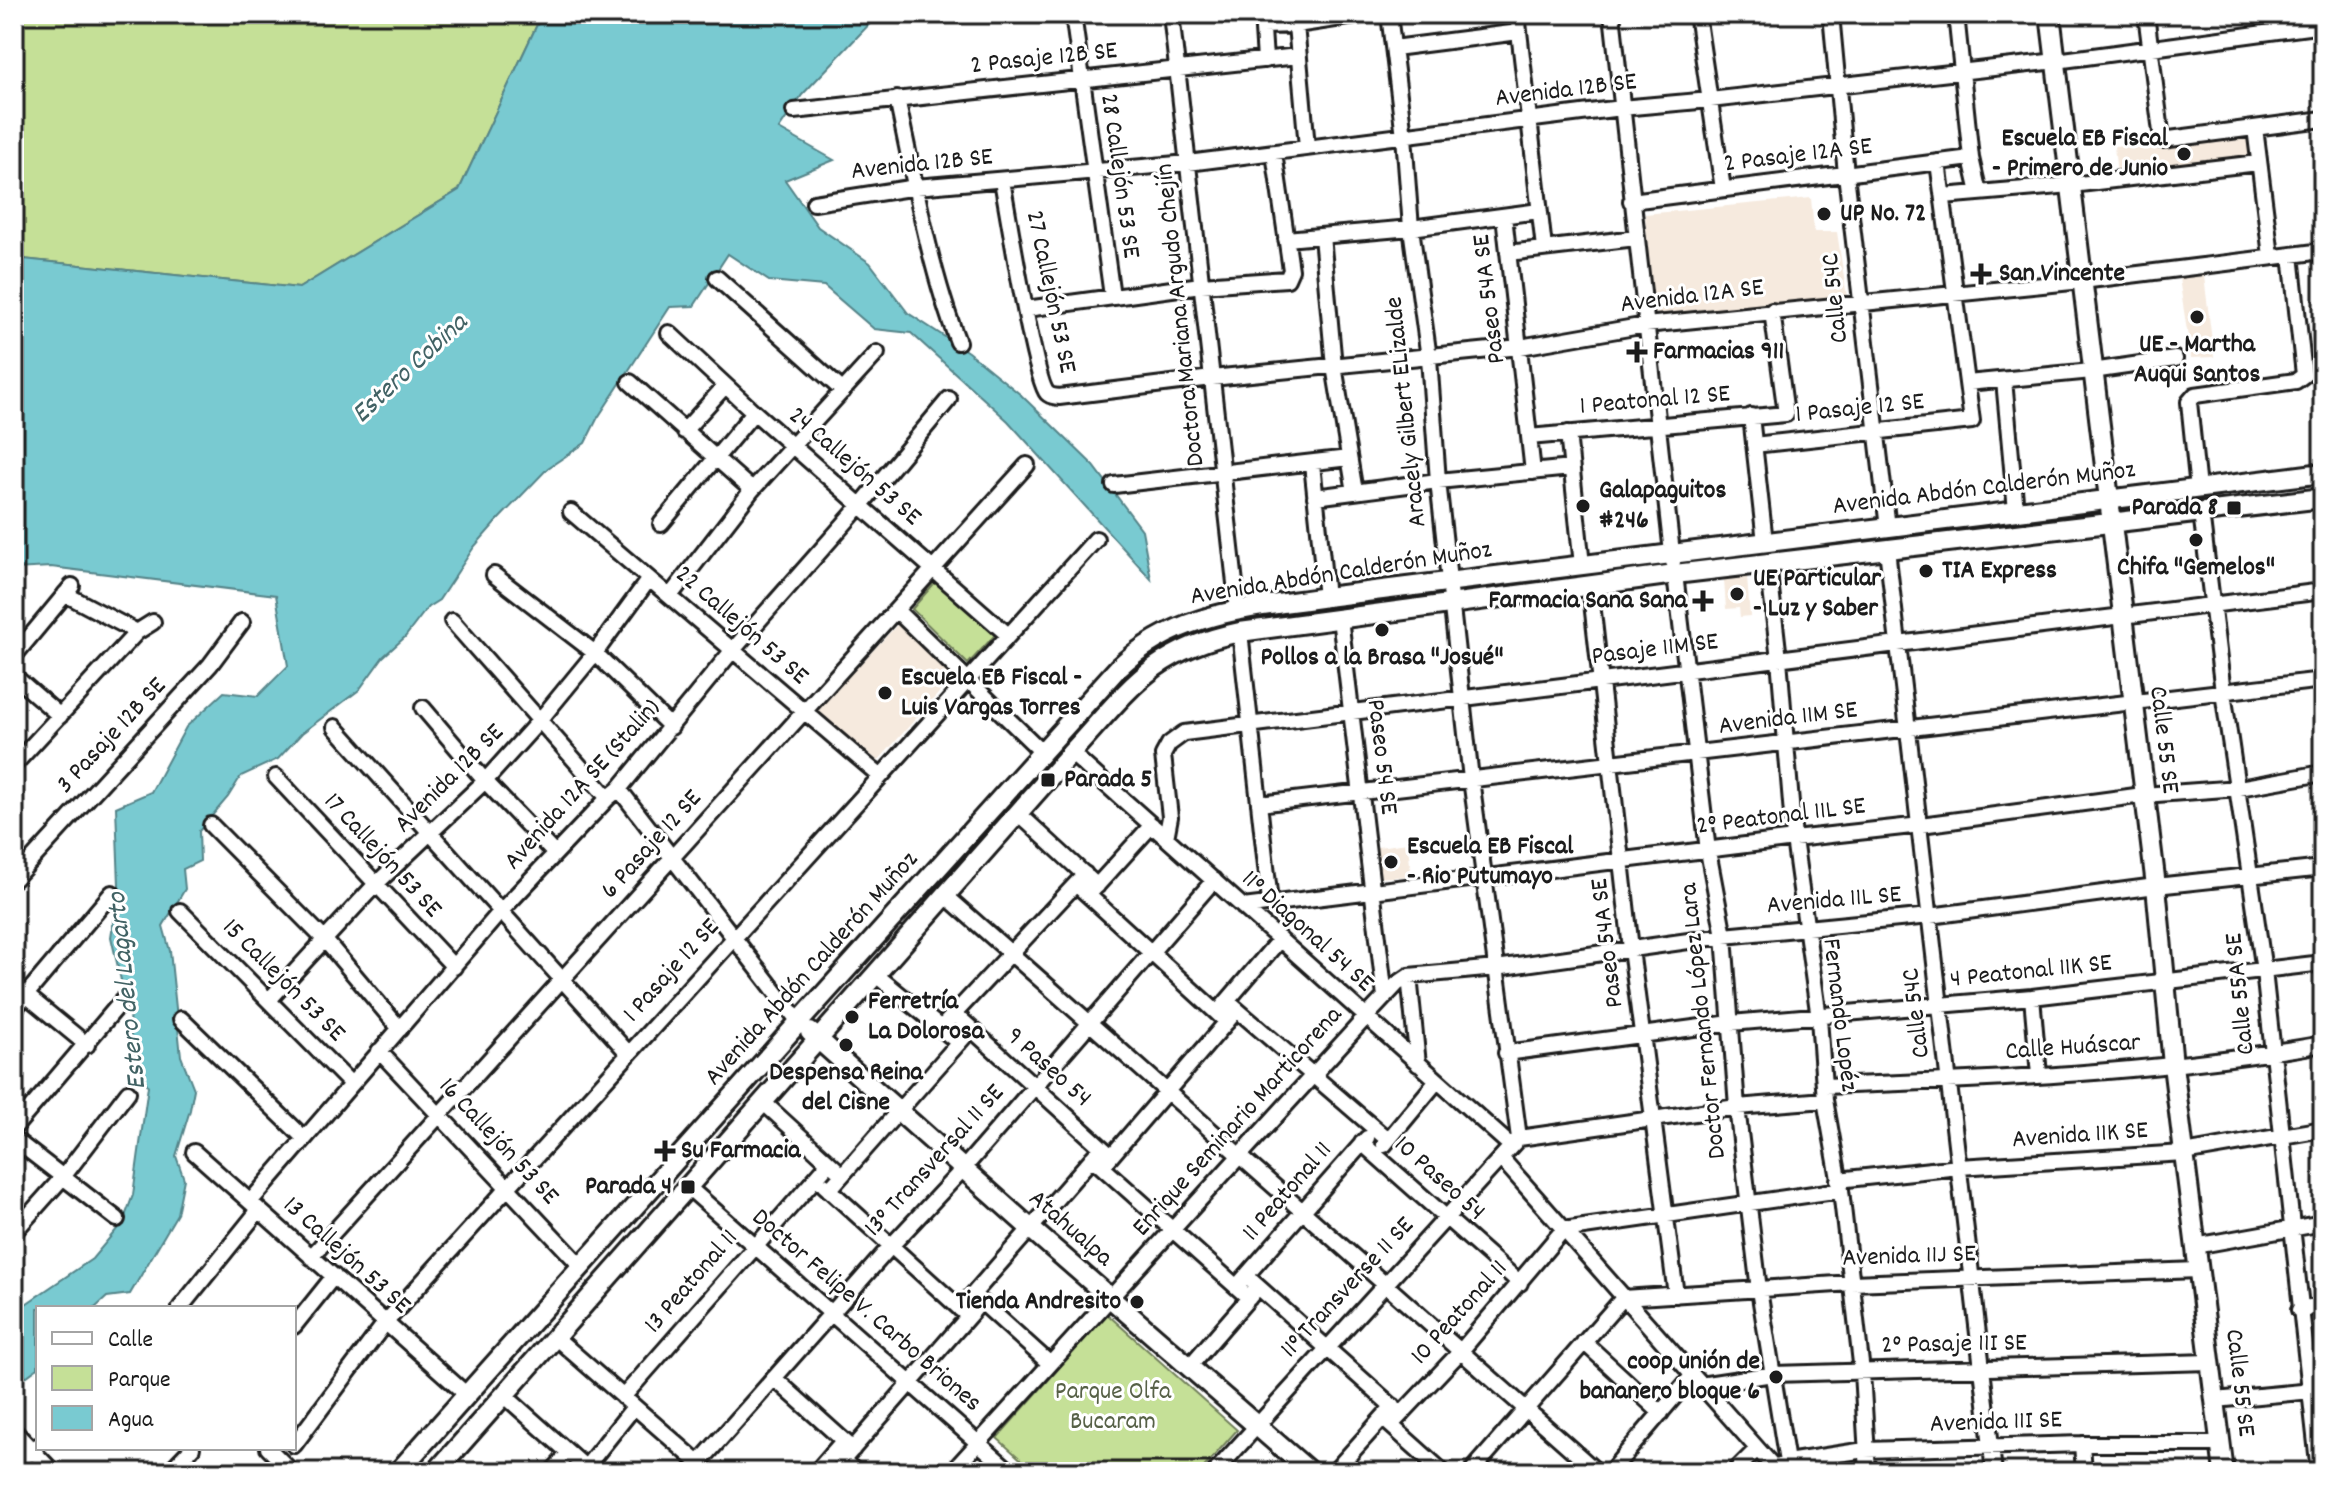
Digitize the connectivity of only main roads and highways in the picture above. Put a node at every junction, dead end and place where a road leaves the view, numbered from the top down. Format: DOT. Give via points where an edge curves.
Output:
graph roads {
  1 [pos="2050,14"];
  2 [pos="2323,473"];
  3 [pos="2323,498"];
  4 [pos="2108,500"];
  5 [pos="2110,523"];
  6 [pos="799,1022"];
  7 [pos="819,1040"];
  8 [pos="411,1468"];
  9 [pos="436,1472"];
  10 [pos="1310,1472"];
  11 [pos="2224,1472"];
  1 -- 4 [label="main road, Calle 55 SE"];
  2 -- 4 [label="main road, Avenida Abdón Calderón Muñoz"];
  3 -- 5 [label="main road, Avenida Abdón Calderón Muñoz"];
  4 -- 5 [label="main road, Calle 55 SE"];
  4 -- 6 [label="main road, Avenida Abdón Calderón Muñoz" via="1326,597 1184,624 1142,647 1118,668"];
  5 -- 7 [label="main road, Avenida Abdón Calderón Muñoz" via="1590,585 1203,640 1163,659 1138,681"];
  5 -- 11 [label="main road, Calle 55 SE"];
  6 -- 7 [label="main road, Atahualpa"];
  6 -- 8 [label="main road, Avenida Abdón Calderón Muñoz" via="467,1395"];
  7 -- 9 [label="main road, Avenida Abdón Calderón Muñoz"];
  7 -- 10 [label="main road, Atahualpa"];
}
